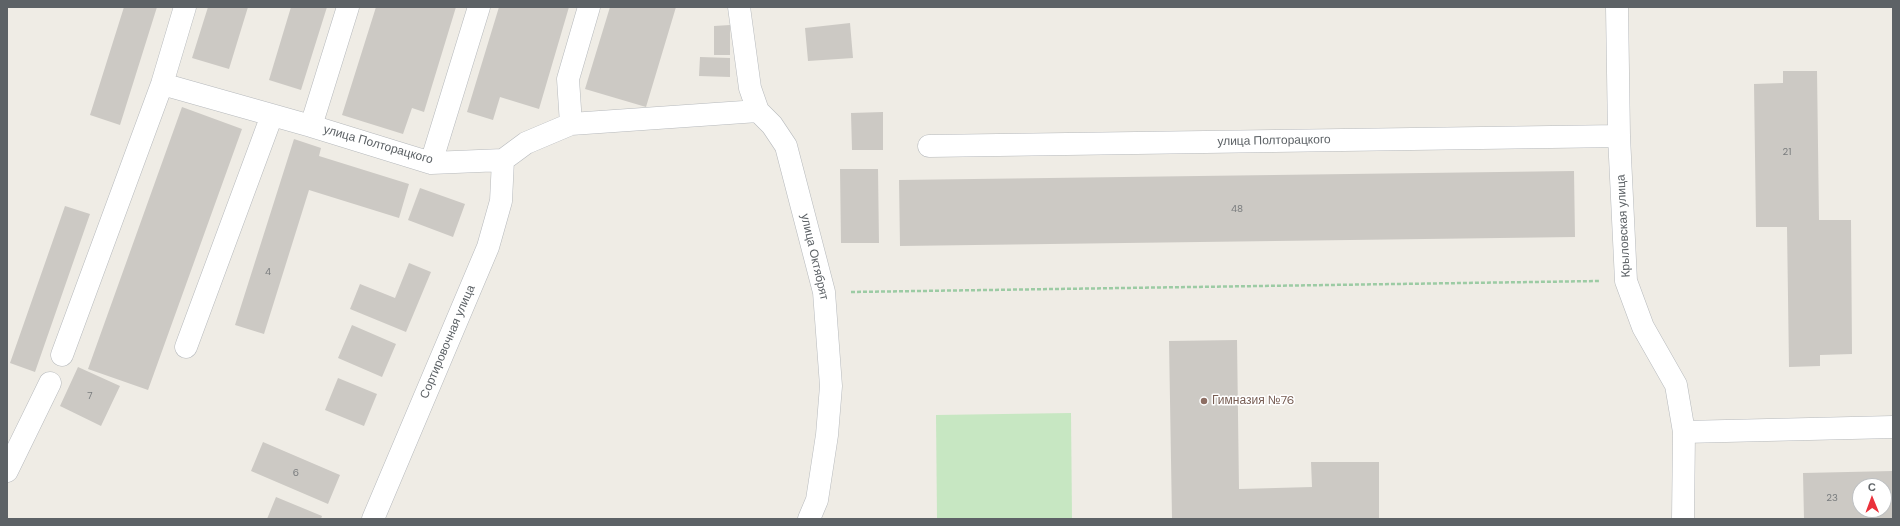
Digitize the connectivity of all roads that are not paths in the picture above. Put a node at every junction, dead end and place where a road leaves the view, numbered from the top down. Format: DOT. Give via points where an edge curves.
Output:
graph roads {
  1 [pos="185,7"];
  2 [pos="348,7"];
  3 [pos="479,7"];
  4 [pos="589,7"];
  5 [pos="739,7"];
  6 [pos="1617,7"];
  7 [pos="162,84"];
  8 [pos="758,110"];
  9 [pos="272,115"];
  10 [pos="571,124"];
  11 [pos="310,126"];
  12 [pos="1619,136"];
  13 [pos="929,146"];
  14 [pos="503,160"];
  15 [pos="431,163"];
  16 [pos="186,347"];
  17 [pos="62,355"];
  18 [pos="50,383"];
  19 [pos="1893,427"];
  20 [pos="1684,432"];
  21 [pos="7,471"];
  22 [pos="373,519"];
  23 [pos="809,519"];
  24 [pos="1683,519"];
  1 -- 7 [label="street"];
  2 -- 11 [label="street"];
  3 -- 15 [label="street"];
  4 -- 10 [label="street" via="568,79"];
  5 -- 8 [label="street, улица Октябрят" via="750,88"];
  6 -- 12 [label="street, Крыловская улица"];
  7 -- 9 [label="street, улица Полторацкого"];
  7 -- 17 [label="street"];
  8 -- 10 [label="street"];
  8 -- 23 [label="street, улица Октябрят" via="786,146 824,292 831,386 827,435 817,500"];
  9 -- 11 [label="street, улица Полторацкого"];
  9 -- 16 [label="street"];
  10 -- 14 [label="street" via="526,143"];
  11 -- 15 [label="street, улица Полторацкого"];
  12 -- 13 [label="street, улица Полторацкого"];
  12 -- 20 [label="street, Крыловская улица" via="1626,281 1643,327 1676,384"];
  14 -- 15 [label="street, улица Полторацкого"];
  14 -- 22 [label="street, Сортировочная улица" via="501,201 488,247"];
  18 -- 21 [label="street"];
  19 -- 20 [label="street"];
  20 -- 24 [label="street, Крыловская улица"];
}
